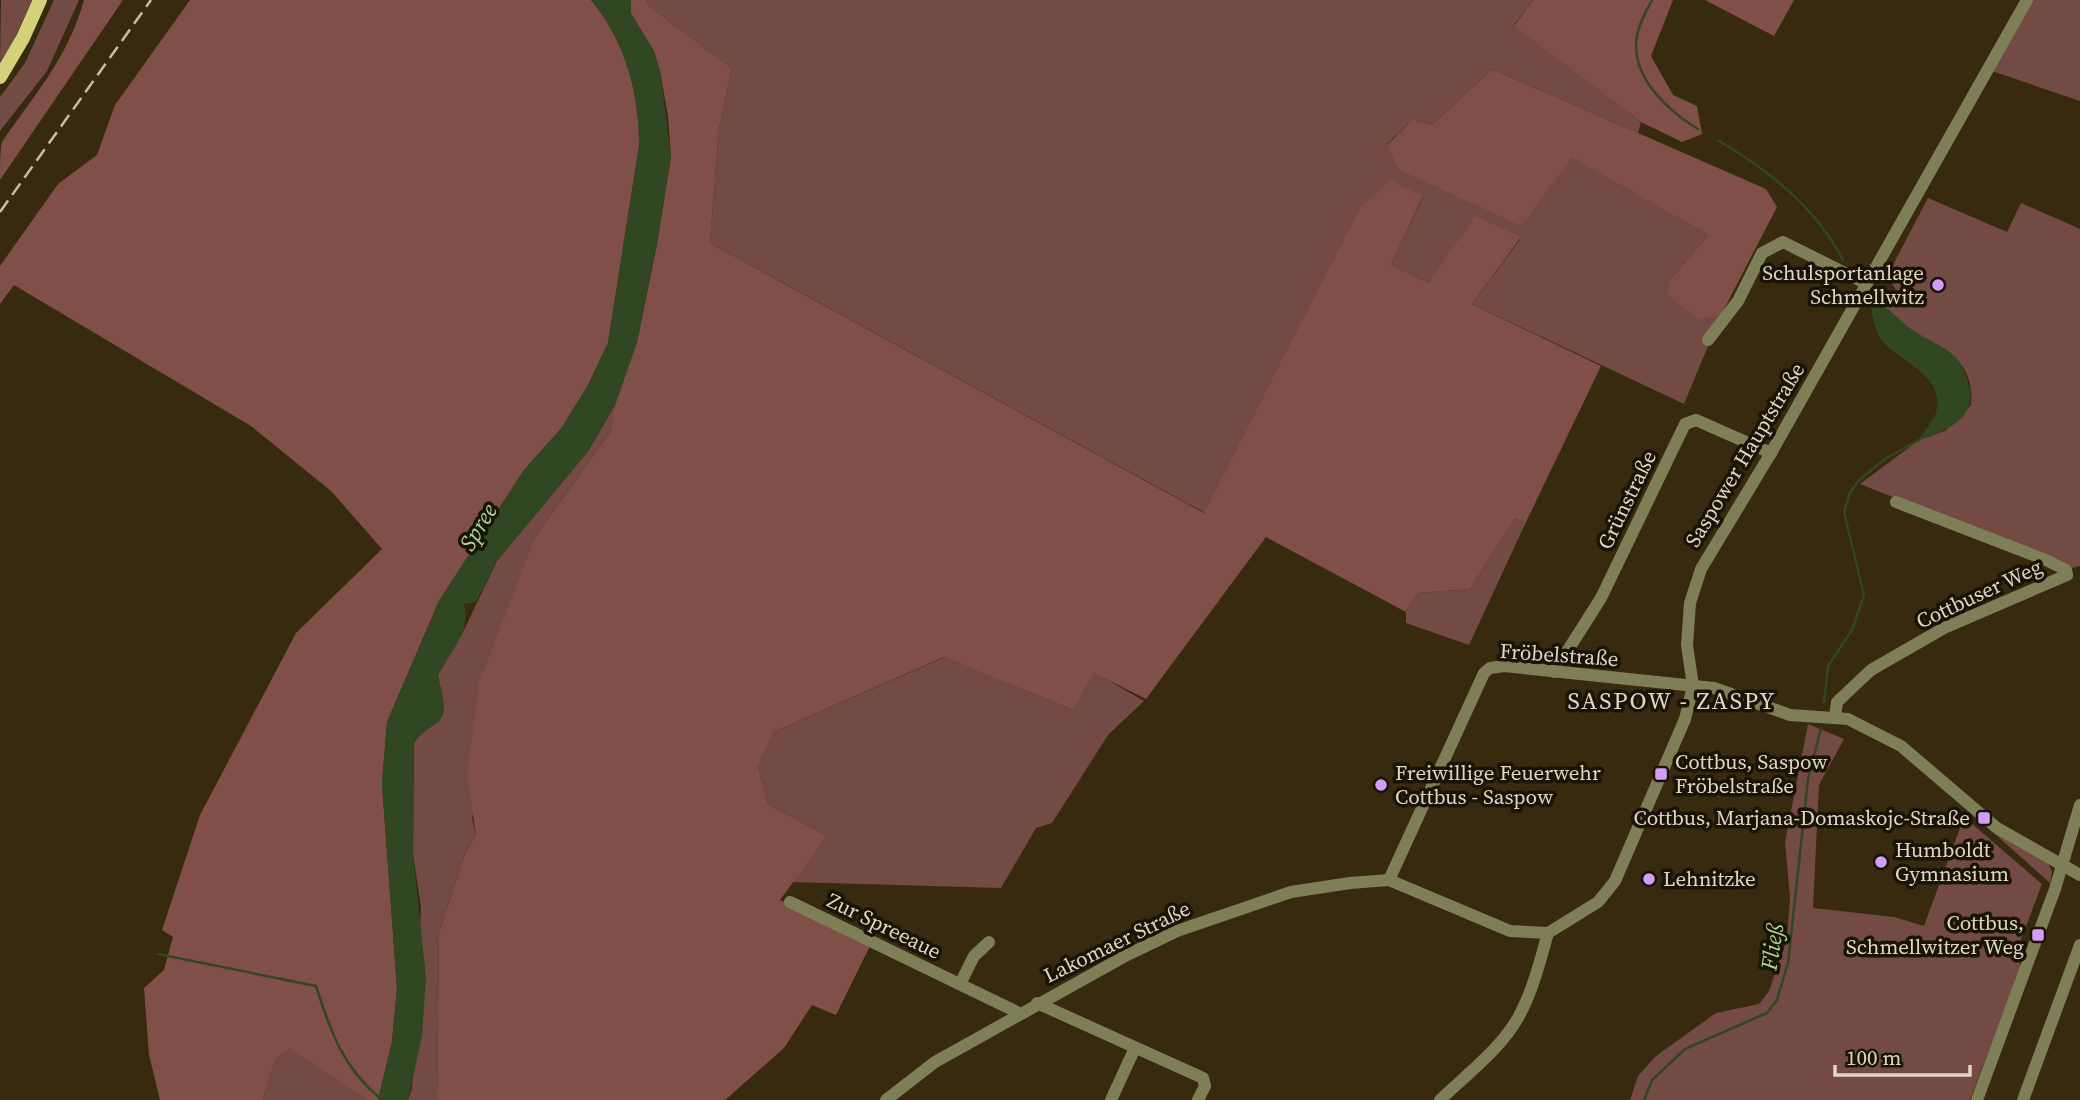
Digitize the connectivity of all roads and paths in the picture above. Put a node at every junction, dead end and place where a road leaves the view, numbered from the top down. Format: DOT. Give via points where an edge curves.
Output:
graph roads {
  1 [pos="40,0"];
  2 [pos="2026,0"];
  3 [pos="0,77"];
  4 [pos="1867,284"];
  5 [pos="1708,340"];
  6 [pos="1771,453"];
  7 [pos="1896,502"];
  8 [pos="1554,672"];
  9 [pos="1693,686"];
  10 [pos="1835,718"];
  11 [pos="2080,805"];
  12 [pos="2063,865"];
  13 [pos="2080,875"];
  14 [pos="1389,880"];
  15 [pos="790,902"];
  16 [pos="1548,933"];
  17 [pos="989,942"];
  18 [pos="2080,945"];
  19 [pos="961,984"];
  20 [pos="1037,1003"];
  21 [pos="1019,1013"];
  22 [pos="1135,1048"];
  23 [pos="886,1100"];
  24 [pos="1111,1100"];
  25 [pos="1198,1100"];
  26 [pos="1440,1100"];
  27 [pos="1977,1100"];
  28 [pos="2023,1100"];
  1 -- 3 [label="main road"];
  2 -- 4 [label="street, Saspower Hauptstraße"];
  4 -- 5 [label="street" via="1783,242 1762,253 1738,301"];
  4 -- 6 [label="street, Saspower Hauptstraße"];
  6 -- 8 [label="street, Grünstraße" via="1696,420 1685,424 1601,598"];
  6 -- 9 [label="street, Saspower Hauptstraße" via="1701,569 1689,614"];
  7 -- 10 [label="street, Cottbuser Weg" via="2046,559 2067,575 1944,628 1871,670 1837,702"];
  8 -- 9 [label="street, Fröbelstraße"];
  8 -- 14 [label="street, Fröbelstraße" via="1504,666 1490,667 1484,673"];
  9 -- 10 [label="street, Fröbelstraße" via="1714,688 1790,715"];
  9 -- 16 [label="street, Saspower Hauptstraße" via="1685,719 1615,881 1598,902"];
  10 -- 12 [label="street, Fröbelstraße" via="1848,719 1901,746 1984,818"];
  11 -- 12 [label="street"];
  12 -- 13 [label="street, Fröbelstraße"];
  12 -- 27 [label="street"];
  14 -- 16 [label="street, Lakomaer Straße" via="1510,931"];
  14 -- 20 [label="street, Lakomaer Straße" via="1291,892 1233,911 1177,931"];
  15 -- 19 [label="street, Zur Spreeaue"];
  16 -- 26 [label="street" via="1519,1016"];
  17 -- 19 [label="street" via="974,956"];
  18 -- 28 [label="street"];
  19 -- 21 [label="street, Zur Spreeaue"];
  20 -- 21 [label="street, Lakomaer Straße"];
  20 -- 22 [label="street"];
  21 -- 23 [label="street, Lakomaer Straße" via="935,1062"];
  22 -- 24 [label="street"];
  22 -- 25 [label="street" via="1203,1078 1205,1086"];
}
